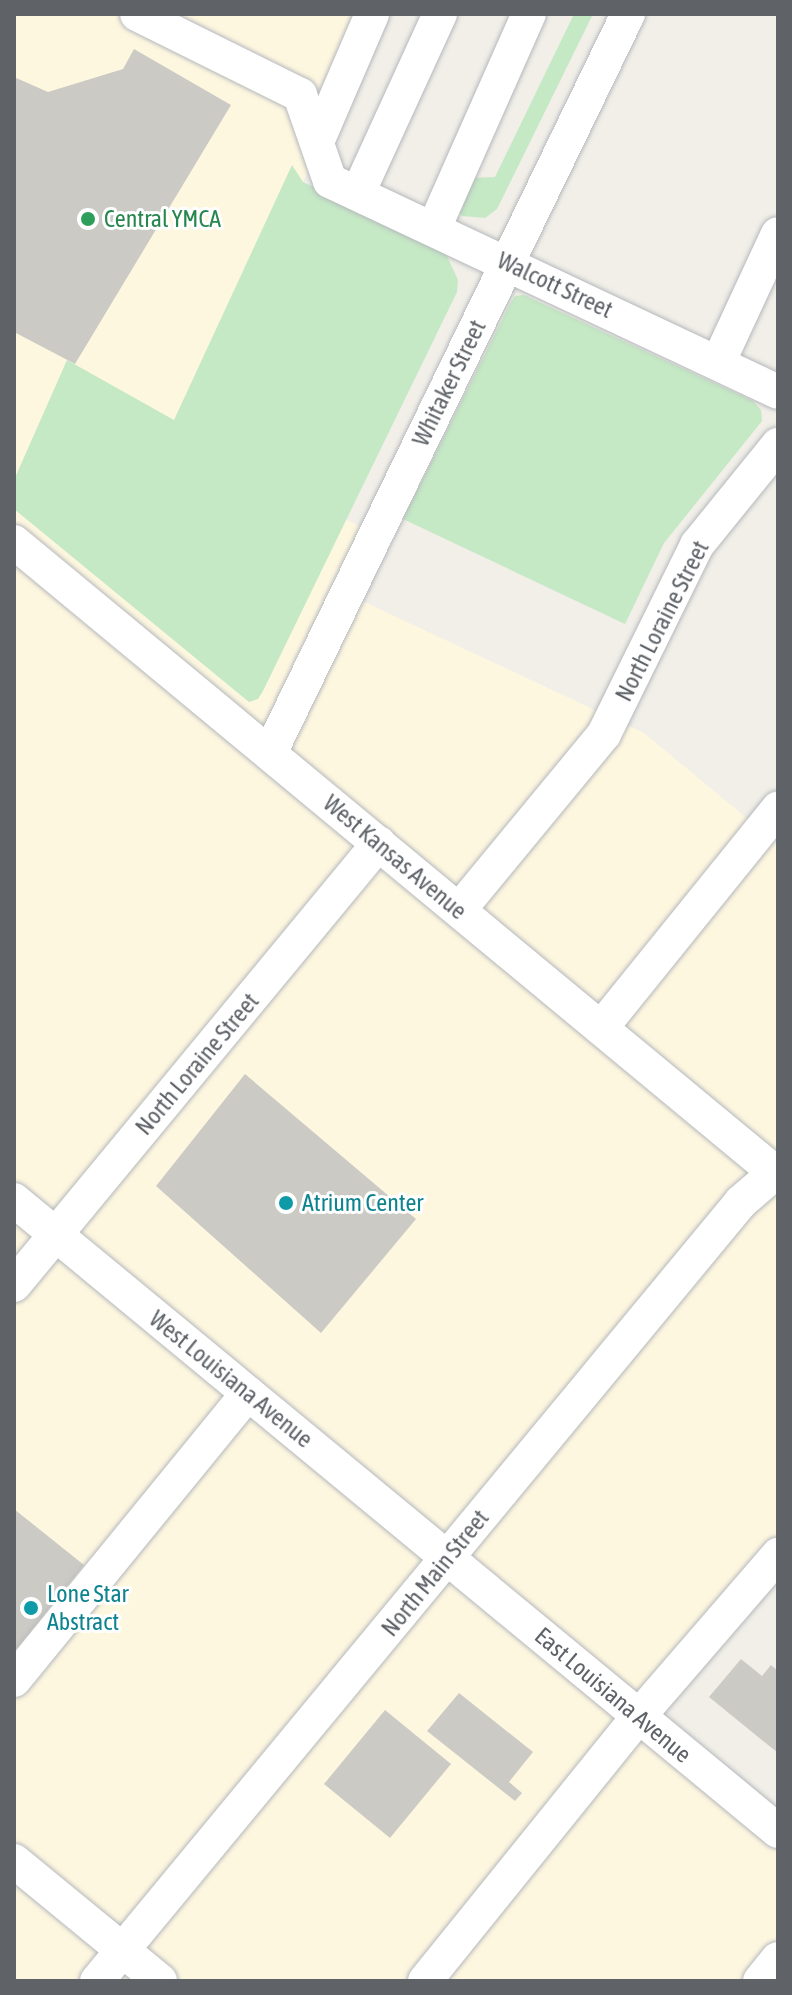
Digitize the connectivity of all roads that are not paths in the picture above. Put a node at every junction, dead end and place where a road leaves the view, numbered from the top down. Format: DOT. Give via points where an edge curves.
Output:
graph roads {
  1 [pos="137,14"];
  2 [pos="372,14"];
  3 [pos="440,14"];
  4 [pos="529,14"];
  5 [pos="628,14"];
  6 [pos="317,142"];
  7 [pos="344,187"];
  8 [pos="434,228"];
  9 [pos="778,234"];
  10 [pos="508,263"];
  11 [pos="718,363"];
  12 [pos="778,392"];
  13 [pos="778,445"];
  14 [pos="14,542"];
  15 [pos="270,753"];
  16 [pos="778,809"];
  17 [pos="379,843"];
  18 [pos="459,910"];
  19 [pos="601,1028"];
  20 [pos="777,1172"];
  21 [pos="14,1200"];
  22 [pos="56,1235"];
  23 [pos="14,1285"];
  24 [pos="248,1393"];
  25 [pos="778,1555"];
  26 [pos="448,1558"];
  27 [pos="14,1680"];
  28 [pos="639,1716"];
  29 [pos="778,1831"];
  30 [pos="14,1861"];
  31 [pos="124,1951"];
  32 [pos="778,1959"];
  33 [pos="97,1981"];
  34 [pos="160,1981"];
  35 [pos="425,1981"];
  36 [pos="760,1981"];
  1 -- 6 [label="street" via="300,95"];
  2 -- 6 [label="street"];
  3 -- 7 [label="street"];
  4 -- 8 [label="street"];
  5 -- 10 [label="street, Whitaker Street"];
  6 -- 7 [label="street"];
  7 -- 8 [label="street, Walcott Street"];
  8 -- 10 [label="street, Walcott Street"];
  9 -- 11 [label="street"];
  10 -- 11 [label="street, Walcott Street"];
  10 -- 15 [label="street, Whitaker Street"];
  11 -- 12 [label="street, Walcott Street"];
  13 -- 18 [label="street, North Loraine Street" via="697,545 604,734"];
  14 -- 15 [label="street, West Kansas Avenue"];
  15 -- 17 [label="street, West Kansas Avenue"];
  16 -- 19 [label="street"];
  17 -- 18 [label="street, West Kansas Avenue"];
  17 -- 22 [label="street, North Loraine Street"];
  18 -- 19 [label="street, West Kansas Avenue"];
  19 -- 20 [label="street, West Kansas Avenue"];
  20 -- 26 [label="street, North Main Street" via="741,1202"];
  21 -- 22 [label="street, West Louisiana Avenue"];
  22 -- 23 [label="street, North Loraine Street"];
  22 -- 24 [label="street, West Louisiana Avenue"];
  24 -- 26 [label="street, West Louisiana Avenue"];
  24 -- 27 [label="street"];
  25 -- 28 [label="street"];
  26 -- 28 [label="street, East Louisiana Avenue"];
  26 -- 31 [label="street, North Main Street"];
  28 -- 29 [label="street, East Louisiana Avenue"];
  28 -- 35 [label="street"];
  30 -- 31 [label="street"];
  31 -- 33 [label="street, North Main Street"];
  31 -- 34 [label="street"];
  32 -- 36 [label="street"];
}
